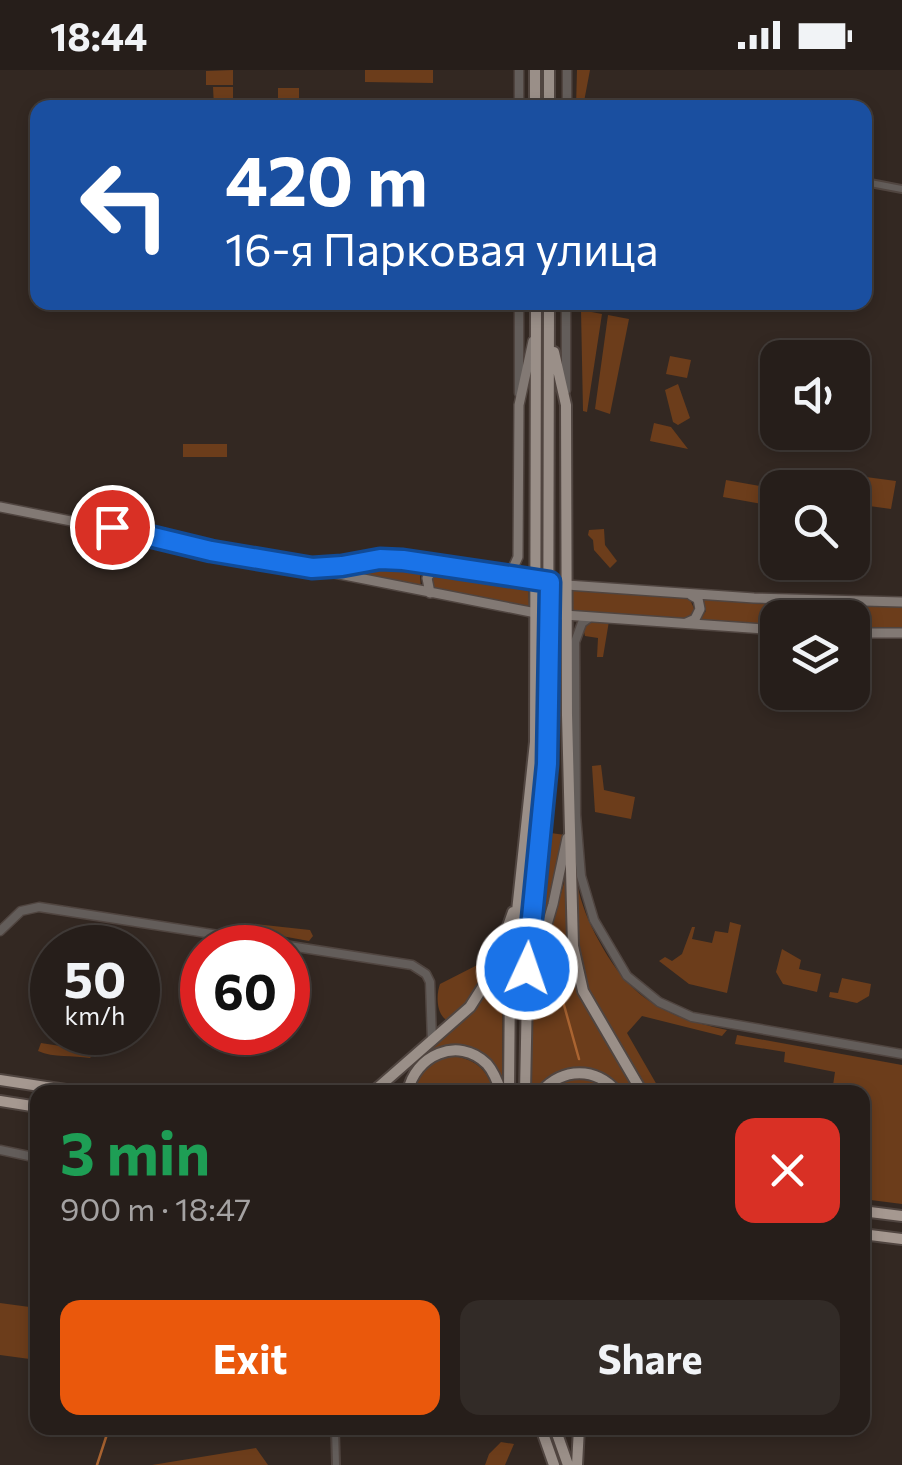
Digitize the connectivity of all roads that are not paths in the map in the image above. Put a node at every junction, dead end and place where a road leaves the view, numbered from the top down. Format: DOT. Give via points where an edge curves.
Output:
graph roads {
  1 [pos="518,70"];
  2 [pos="567,70"];
  3 [pos="535,71"];
  4 [pos="549,71"];
  5 [pos="518,100"];
  6 [pos="535,100"];
  7 [pos="549,100"];
  8 [pos="567,100"];
  9 [pos="872,183"];
  10 [pos="902,189"];
  11 [pos="519,310"];
  12 [pos="536,310"];
  13 [pos="550,310"];
  14 [pos="566,310"];
  15 [pos="536,330"];
  16 [pos="550,330"];
  17 [pos="518,404"];
  18 [pos="566,405"];
  19 [pos="0,506"];
  20 [pos="437,564"];
  21 [pos="312,568"];
  22 [pos="502,574"];
  23 [pos="536,580"];
  24 [pos="550,582"];
  25 [pos="567,585"];
  26 [pos="685,593"];
  27 [pos="430,594"];
  28 [pos="902,602"];
  29 [pos="536,612"];
  30 [pos="550,614"];
  31 [pos="566,616"];
  32 [pos="591,617"];
  33 [pos="684,624"];
  34 [pos="760,629"];
  35 [pos="870,633"];
  36 [pos="902,633"];
  37 [pos="570,818"];
  38 [pos="518,901"];
  39 [pos="0,931"];
  40 [pos="526,995"];
  41 [pos="431,1016"];
  42 [pos="452,1024"];
  43 [pos="432,1043"];
  44 [pos="902,1054"];
  45 [pos="0,1080"];
  46 [pos="33,1085"];
  47 [pos="382,1085"];
  48 [pos="410,1085"];
  49 [pos="501,1085"];
  50 [pos="505,1085"];
  51 [pos="525,1085"];
  52 [pos="549,1085"];
  53 [pos="609,1085"];
  54 [pos="638,1085"];
  55 [pos="0,1100"];
  56 [pos="30,1106"];
  57 [pos="0,1150"];
  58 [pos="30,1156"];
  59 [pos="870,1212"];
  60 [pos="902,1216"];
  61 [pos="870,1235"];
  62 [pos="902,1239"];
  63 [pos="335,1435"];
  64 [pos="535,1435"];
  65 [pos="544,1435"];
  66 [pos="557,1435"];
  67 [pos="579,1435"];
  68 [pos="554,1462"];
  69 [pos="336,1465"];
  70 [pos="567,1465"];
  71 [pos="577,1465"];
  1 -- 5 [label="street"];
  2 -- 8 [label="street"];
  3 -- 6 [label="main road"];
  4 -- 7 [label="main road"];
  9 -- 10 [label="street"];
  11 -- 17 [label="street"];
  12 -- 15 [label="main road"];
  13 -- 16 [label="main road"];
  14 -- 18 [label="street"];
  15 -- 17 [label="main road"];
  15 -- 23 [label="main road"];
  16 -- 18 [label="main road"];
  16 -- 24 [label="main road"];
  17 -- 22 [label="main road" via="518,558"];
  18 -- 25 [label="main road"];
  19 -- 21 [label="main road"];
  20 -- 21 [label="main road" via="380,559"];
  20 -- 22 [label="main road"];
  20 -- 27 [label="main road" via="426,578"];
  21 -- 27 [label="main road"];
  22 -- 23 [label="main road"];
  23 -- 24 [label="main road"];
  23 -- 29 [label="main road"];
  24 -- 25 [label="main road"];
  24 -- 30 [label="main road"];
  25 -- 26 [label="main road"];
  25 -- 31 [label="main road"];
  26 -- 28 [label="main road"];
  26 -- 33 [label="main road" via="698,599 700,610"];
  27 -- 29 [label="main road"];
  29 -- 30 [label="main road"];
  29 -- 38 [label="main road" via="534,763"];
  30 -- 31 [label="main road"];
  30 -- 40 [label="main road" via="547,764"];
  31 -- 32 [label="main road"];
  31 -- 37 [label="main road"];
  32 -- 33 [label="main road"];
  32 -- 44 [label="street" via="575,642 578,846 584,892 612,954 636,985 692,1017"];
  33 -- 34 [label="main road"];
  35 -- 36 [label="main road"];
  37 -- 40 [label="main road"];
  37 -- 54 [label="main road" via="577,968"];
  38 -- 42 [label="main road" via="484,987"];
  38 -- 50 [label="main road"];
  39 -- 41 [label="street" via="21,911 39,907 412,964 430,982"];
  40 -- 51 [label="main road"];
  41 -- 42 [label="street"];
  41 -- 43 [label="street"];
  42 -- 43 [label="main road"];
  43 -- 47 [label="main road"];
  45 -- 46 [label="highway"];
  48 -- 49 [label="main road" via="424,1062 451,1051 479,1058"];
  52 -- 53 [label="main road" via="577,1072"];
  55 -- 56 [label="highway"];
  57 -- 58 [label="street"];
  59 -- 60 [label="highway"];
  61 -- 62 [label="highway"];
  63 -- 69 [label="street"];
  64 -- 68 [label="main road"];
  65 -- 68 [label="main road"];
  66 -- 70 [label="main road"];
  67 -- 71 [label="main road"];
}
